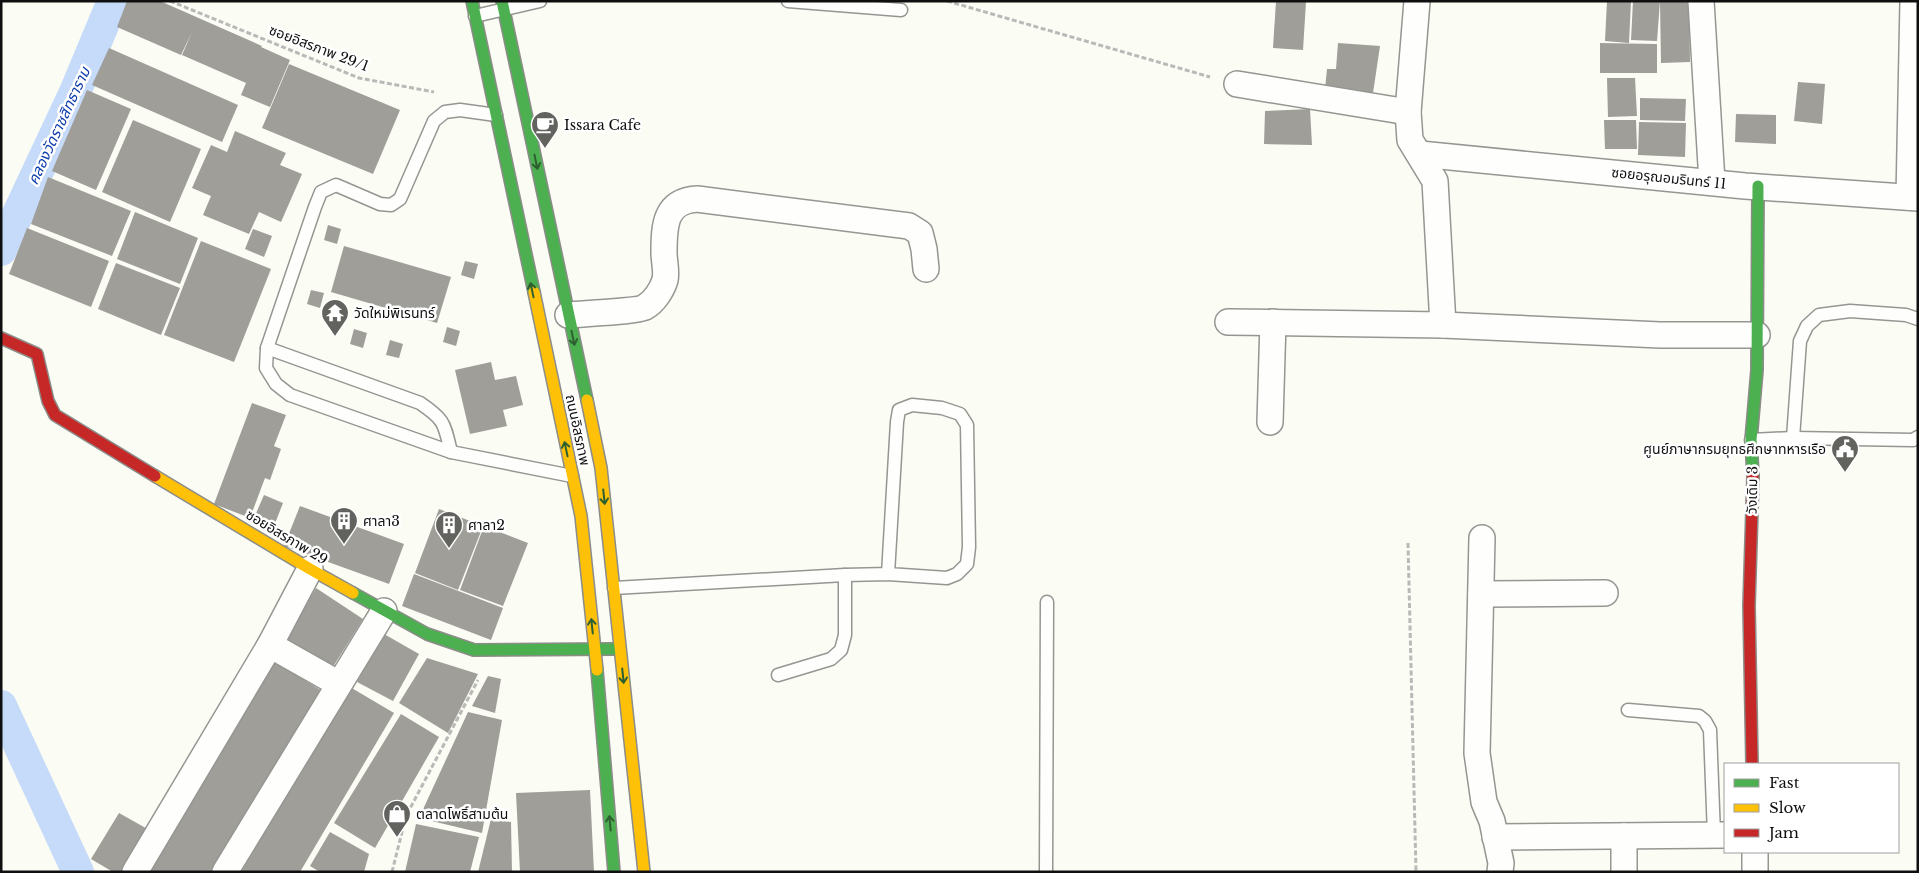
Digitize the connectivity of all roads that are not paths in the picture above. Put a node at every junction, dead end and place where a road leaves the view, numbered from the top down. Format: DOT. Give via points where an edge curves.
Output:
graph roads {
  1 [pos="472,1"];
  2 [pos="540,1"];
  3 [pos="788,1"];
  4 [pos="1417,1"];
  5 [pos="1701,1"];
  6 [pos="1913,1"];
  7 [pos="503,5"];
  8 [pos="901,10"];
  9 [pos="475,16"];
  10 [pos="1237,84"];
  11 [pos="1408,112"];
  12 [pos="496,115"];
  13 [pos="1420,154"];
  14 [pos="1712,182"];
  15 [pos="1758,186"];
  16 [pos="1913,198"];
  17 [pos="926,269"];
  18 [pos="568,315"];
  19 [pos="1918,319"];
  20 [pos="1228,322"];
  21 [pos="1273,322"];
  22 [pos="1443,325"];
  23 [pos="1757,336"];
  24 [pos="1,338"];
  25 [pos="268,348"];
  26 [pos="1270,422"];
  27 [pos="1918,437"];
  28 [pos="1793,438"];
  29 [pos="1751,440"];
  30 [pos="451,452"];
  31 [pos="572,476"];
  32 [pos="1482,538"];
  33 [pos="310,569"];
  34 [pos="888,574"];
  35 [pos="845,575"];
  36 [pos="614,588"];
  37 [pos="1605,593"];
  38 [pos="1481,594"];
  39 [pos="1047,602"];
  40 [pos="384,610"];
  41 [pos="270,645"];
  42 [pos="595,650"];
  43 [pos="620,650"];
  44 [pos="778,675"];
  45 [pos="339,684"];
  46 [pos="1628,710"];
  47 [pos="1752,763"];
  48 [pos="1720,835"];
  49 [pos="1624,836"];
  50 [pos="1495,837"];
  51 [pos="1755,853"];
  52 [pos="135,872"];
  53 [pos="225,872"];
  54 [pos="614,872"];
  55 [pos="644,872"];
  56 [pos="1046,872"];
  57 [pos="1500,872"];
  58 [pos="1624,872"];
  59 [pos="1755,872"];
  1 -- 9 [label="main road, ถนนอิสรภาพ"];
  2 -- 7 [label="lane"];
  3 -- 8 [label="lane"];
  4 -- 11 [label="street"];
  5 -- 14 [label="street"];
  6 -- 16 [label="street"];
  7 -- 9 [label="lane"];
  7 -- 18 [label="main road, one-way"];
  9 -- 12 [label="main road, ถนนอิสรภาพ"];
  10 -- 11 [label="street"];
  11 -- 13 [label="street" via="1410,140"];
  12 -- 25 [label="lane" via="460,110 445,112 434,121 400,199 391,205 380,204 336,185 322,192 311,216"];
  31 -- 12 [label="main road, ถนนอิสรภาพ, one-way"];
  13 -- 14 [label="street, ซอยอรุณอมรินทร์ 11"];
  13 -- 22 [label="street" via="1435,181"];
  14 -- 15 [label="street, ซอยอรุณอมรินทร์ 11"];
  15 -- 16 [label="street, ซอยอรุณอมรินทร์ 11"];
  15 -- 23 [label="main road, วังเดิม 3"];
  17 -- 18 [label="street" via="920,234 909,226 684,200 668,215 665,278 658,295 644,308"];
  18 -- 36 [label="main road, one-way" via="601,468"];
  19 -- 28 [label="lane" via="1850,311 1819,315 1807,326 1800,341"];
  20 -- 21 [label="street"];
  21 -- 22 [label="street"];
  21 -- 26 [label="street"];
  22 -- 23 [label="street"];
  23 -- 29 [label="main road, วังเดิม 3"];
  24 -- 33 [label="main road, ซอยอิสรภาพ 29" via="37,354 48,401 55,415"];
  25 -- 30 [label="lane" via="420,403 439,415 446,428"];
  25 -- 30 [label="lane" via="266,368 276,384 290,395"];
  27 -- 28 [label="lane" via="1913,440"];
  28 -- 29 [label="lane"];
  29 -- 47 [label="main road, วังเดิม 3" via="1749,606"];
  30 -- 31 [label="lane"];
  42 -- 31 [label="main road, ถนนอิสรภาพ, one-way" via="581,516"];
  32 -- 38 [label="street"];
  33 -- 40 [label="main road, ซอยอิสรภาพ 29"];
  33 -- 41 [label="street"];
  34 -- 34 [label="lane" via="900,410 912,405 942,408 960,414 967,425 967,564 947,578"];
  34 -- 35 [label="lane"];
  35 -- 36 [label="lane"];
  35 -- 44 [label="lane" via="845,635 841,650 831,659"];
  36 -- 43 [label="main road"];
  37 -- 38 [label="street"];
  38 -- 50 [label="street" via="1477,753 1484,802"];
  39 -- 56 [label="lane"];
  40 -- 42 [label="main road, ซอยอิสรภาพ 29" via="428,634 474,650"];
  40 -- 45 [label="street"];
  41 -- 45 [label="street"];
  41 -- 52 [label="street"];
  42 -- 43 [label="main road, ซอยอิสรภาพ 29"];
  54 -- 42 [label="main road, ถนนอิสรภาพ, one-way"];
  43 -- 55 [label="main road, one-way"];
  45 -- 53 [label="street"];
  46 -- 48 [label="lane" via="1700,716 1705,720 1710,730"];
  48 -- 49 [label="street"];
  49 -- 50 [label="street"];
  49 -- 58 [label="street"];
  50 -- 57 [label="street"];
  51 -- 59 [label="street"];
}
